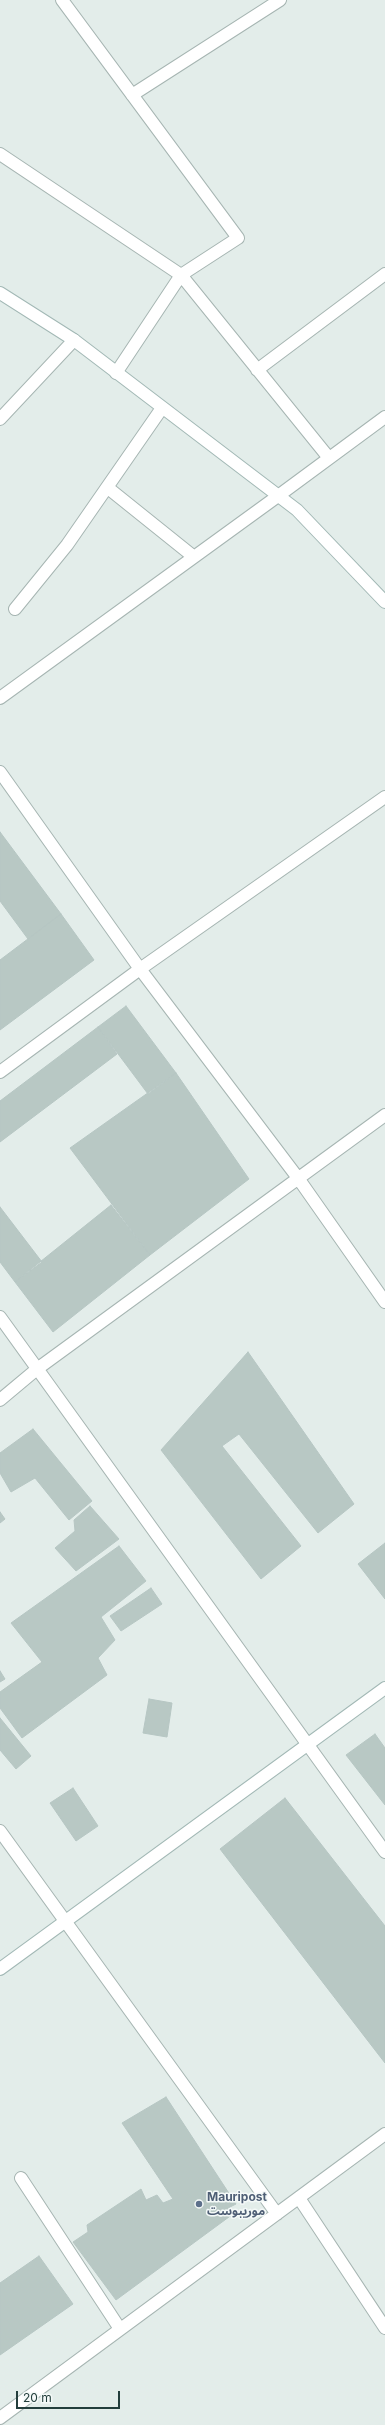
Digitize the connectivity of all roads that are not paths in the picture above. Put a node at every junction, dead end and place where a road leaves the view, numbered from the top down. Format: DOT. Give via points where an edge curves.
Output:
graph roads {
  1 [pos="62,0"];
  2 [pos="280,0"];
  3 [pos="132,95"];
  4 [pos="0,154"];
  5 [pos="385,274"];
  6 [pos="181,275"];
  7 [pos="0,292"];
  8 [pos="74,340"];
  9 [pos="257,370"];
  10 [pos="116,373"];
  11 [pos="162,408"];
  12 [pos="385,417"];
  13 [pos="0,419"];
  14 [pos="329,458"];
  15 [pos="108,488"];
  16 [pos="278,496"];
  17 [pos="194,557"];
  18 [pos="385,602"];
  19 [pos="15,608"];
  20 [pos="0,698"];
  21 [pos="0,772"];
  22 [pos="385,797"];
  23 [pos="140,969"];
  24 [pos="0,1072"];
  25 [pos="385,1115"];
  26 [pos="298,1178"];
  27 [pos="385,1302"];
  28 [pos="0,1317"];
  29 [pos="37,1369"];
  30 [pos="0,1400"];
  31 [pos="385,1688"];
  32 [pos="308,1744"];
  33 [pos="0,1831"];
  34 [pos="385,1852"];
  35 [pos="65,1921"];
  36 [pos="0,1969"];
  37 [pos="385,2134"];
  38 [pos="21,2178"];
  39 [pos="299,2198"];
  40 [pos="277,2214"];
  41 [pos="385,2328"];
  42 [pos="120,2329"];
  43 [pos="0,2418"];
  1 -- 3 [label="street"];
  2 -- 3 [label="street"];
  3 -- 6 [label="street" via="238,238"];
  4 -- 6 [label="street"];
  5 -- 9 [label="street"];
  6 -- 9 [label="street"];
  6 -- 10 [label="street"];
  7 -- 8 [label="street"];
  8 -- 10 [label="street"];
  8 -- 13 [label="street"];
  9 -- 14 [label="street"];
  10 -- 11 [label="street"];
  11 -- 15 [label="street"];
  11 -- 16 [label="street"];
  12 -- 14 [label="street"];
  14 -- 16 [label="street"];
  15 -- 17 [label="street"];
  15 -- 19 [label="street" via="50,568"];
  16 -- 17 [label="street"];
  16 -- 18 [label="street" via="297,510"];
  17 -- 20 [label="street"];
  21 -- 23 [label="street"];
  22 -- 23 [label="street"];
  23 -- 24 [label="street"];
  23 -- 26 [label="street"];
  25 -- 26 [label="street"];
  26 -- 27 [label="street"];
  26 -- 29 [label="street"];
  28 -- 29 [label="street"];
  29 -- 30 [label="street"];
  29 -- 32 [label="street"];
  31 -- 32 [label="street"];
  32 -- 34 [label="street"];
  32 -- 35 [label="street"];
  33 -- 35 [label="street"];
  35 -- 36 [label="street"];
  35 -- 40 [label="street"];
  37 -- 39 [label="street"];
  38 -- 42 [label="street"];
  39 -- 40 [label="street"];
  39 -- 41 [label="street"];
  40 -- 42 [label="street"];
  42 -- 43 [label="street"];
}
